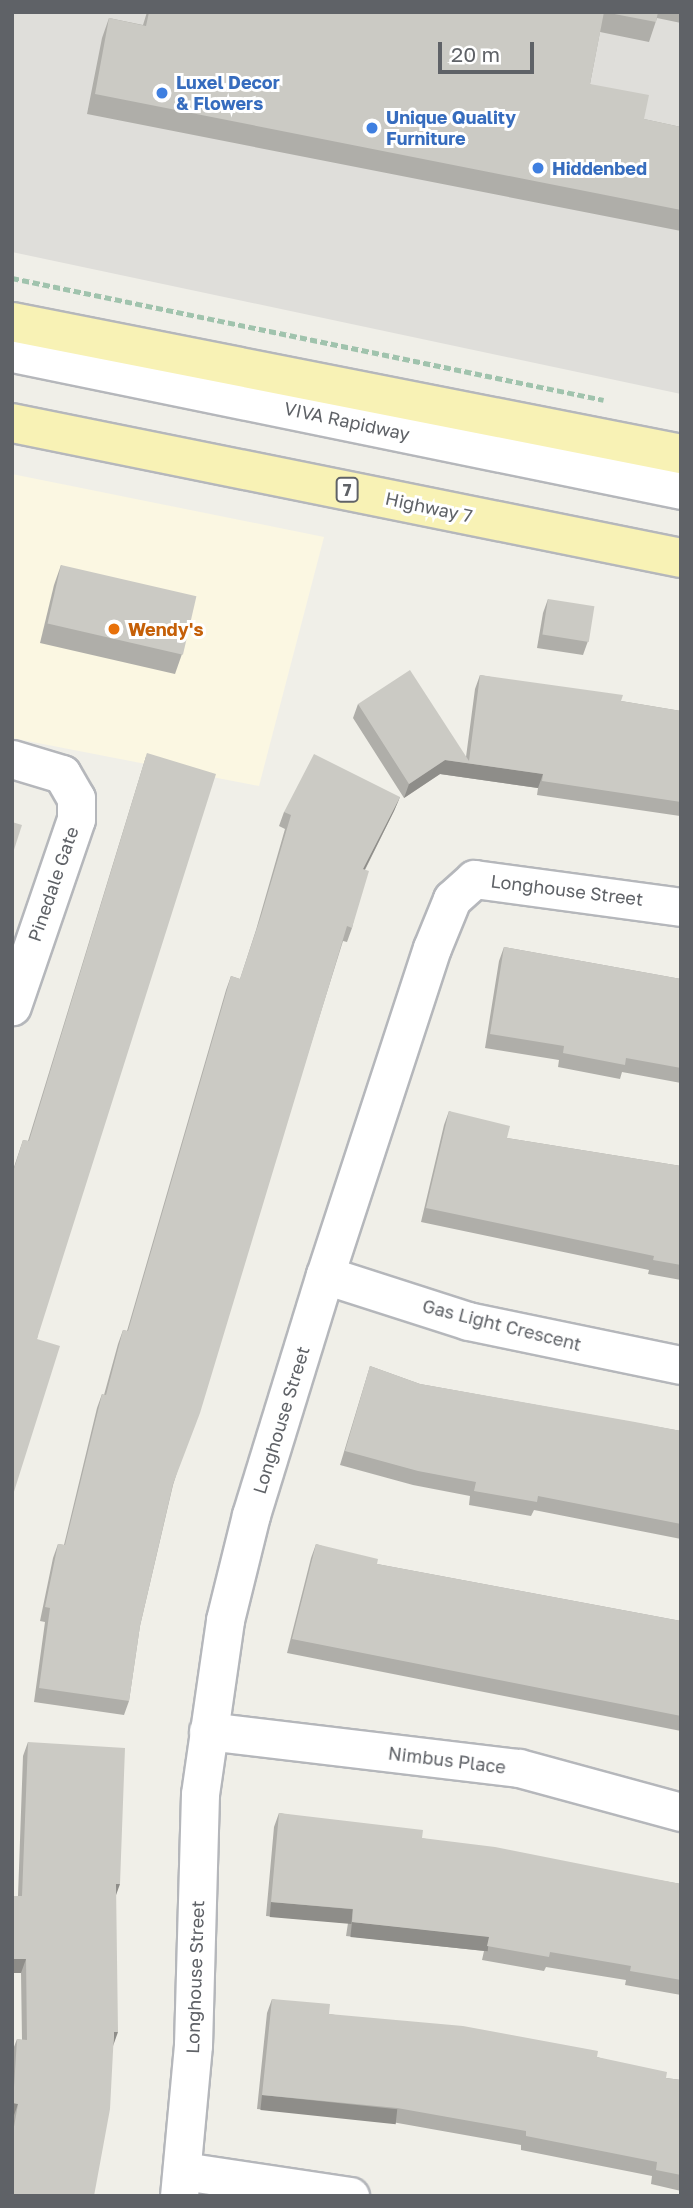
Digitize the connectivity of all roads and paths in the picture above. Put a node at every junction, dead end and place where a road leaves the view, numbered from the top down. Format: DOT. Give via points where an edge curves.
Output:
graph roads {
  1 [pos="12,278"];
  2 [pos="12,323"];
  3 [pos="12,353"];
  4 [pos="613,401"];
  5 [pos="12,423"];
  6 [pos="681,454"];
  7 [pos="681,490"];
  8 [pos="681,558"];
  9 [pos="12,759"];
  10 [pos="681,906"];
  11 [pos="12,1006"];
  12 [pos="325,1275"];
  13 [pos="681,1365"];
  14 [pos="208,1731"];
  15 [pos="681,1812"];
  16 [pos="181,2184"];
  17 [pos="350,2196"];
  1 -- 4 [label="path"];
  2 -- 6 [label="main road"];
  3 -- 7 [label="street, VIVA Rapidway"];
  5 -- 8 [label="main road, Highway 7 / 7"];
  9 -- 11 [label="street, Pinedale Gate" via="62,774 76,798 76,819"];
  10 -- 12 [label="street, Longhouse Street" via="474,879 452,899"];
  12 -- 13 [label="street, Gas Light Crescent" via="468,1321"];
  12 -- 14 [label="street, Longhouse Street" via="251,1515 225,1620"];
  14 -- 15 [label="street, Nimbus Place" via="519,1768"];
  14 -- 16 [label="street, Longhouse Street" via="200,1794 193,2045"];
  16 -- 17 [label="street"];
}
